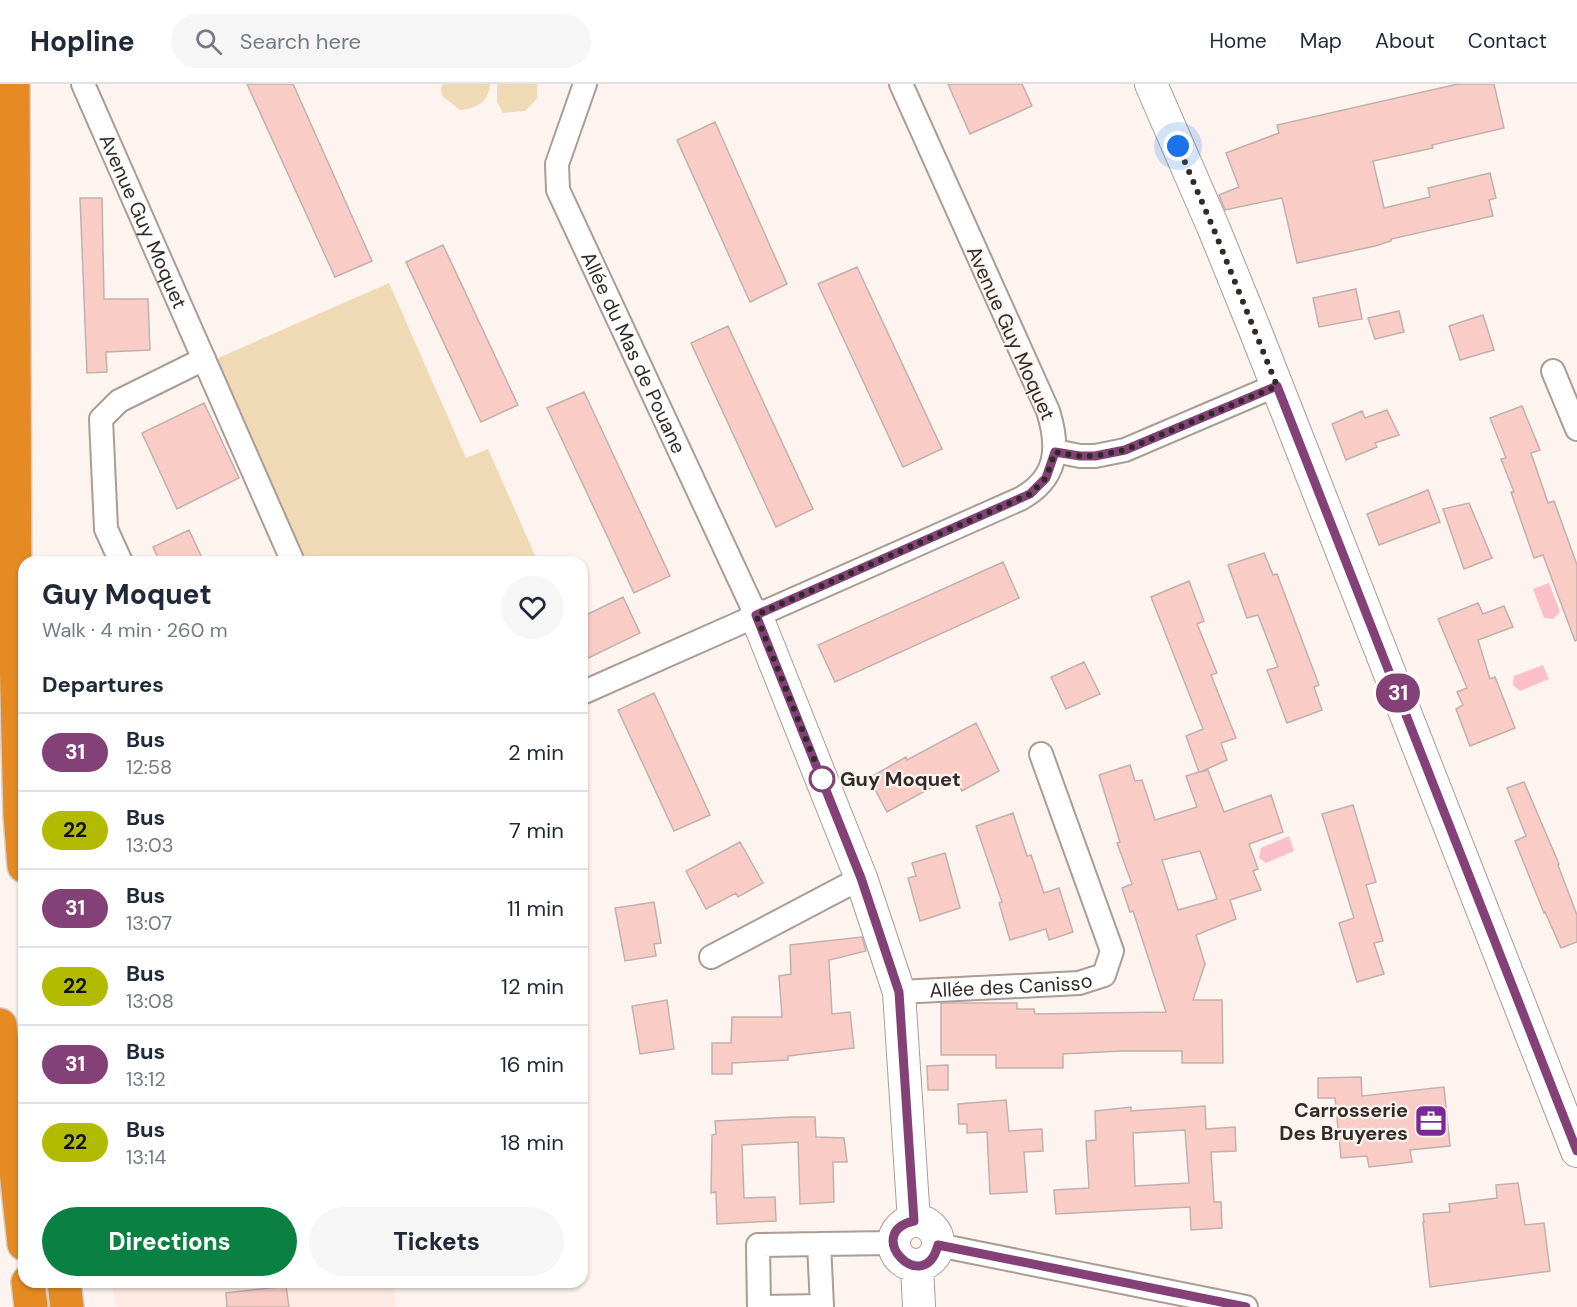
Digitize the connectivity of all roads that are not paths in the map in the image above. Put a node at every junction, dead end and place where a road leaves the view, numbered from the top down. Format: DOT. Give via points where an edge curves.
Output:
graph roads {
  1 [pos="13,84"];
  2 [pos="83,84"];
  3 [pos="585,84"];
  4 [pos="901,84"];
  5 [pos="1150,84"];
  6 [pos="204,359"];
  7 [pos="1553,371"];
  8 [pos="1277,386"];
  9 [pos="1577,429"];
  10 [pos="1055,452"];
  11 [pos="118,556"];
  12 [pos="290,556"];
  13 [pos="756,615"];
  14 [pos="588,690"];
  15 [pos="18,734"];
  16 [pos="1041,754"];
  17 [pos="861,878"];
  18 [pos="711,957"];
  19 [pos="899,992"];
  20 [pos="0,1025"];
  21 [pos="1577,1151"];
  22 [pos="18,1189"];
  23 [pos="904,1232"];
  24 [pos="819,1244"];
  25 [pos="927,1255"];
  26 [pos="29,1288"];
  27 [pos="65,1288"];
  28 [pos="31,1307"];
  29 [pos="67,1307"];
  30 [pos="919,1307"];
  31 [pos="1246,1307"];
  1 -- 15 [label="highway"];
  2 -- 6 [label="street, Avenue Guy Moquet"];
  3 -- 13 [label="street, Allée du Mas de Pouane" via="557,164 558,190"];
  4 -- 10 [label="street, Avenue Guy Moquet" via="1048,411"];
  5 -- 8 [label="main road"];
  6 -- 11 [label="street" via="119,401 101,419 106,529"];
  6 -- 12 [label="street, Avenue Guy Moquet"];
  7 -- 9 [label="street"];
  8 -- 10 [label="street" via="1125,450 1095,456"];
  8 -- 21 [label="main road"];
  10 -- 13 [label="street, Avenue Guy Moquet" via="1046,478 1030,494"];
  13 -- 14 [label="street, Avenue Guy Moquet"];
  13 -- 17 [label="main road"];
  16 -- 19 [label="street, Allée des Canisso" via="1112,951 1104,975 1079,983"];
  17 -- 18 [label="street"];
  17 -- 19 [label="main road"];
  19 -- 23 [label="main road"];
  20 -- 22 [label="highway"];
  23 -- 24 [label="street"];
  23 -- 25 [label="main road" via="898,1256 909,1264"];
  23 -- 25 [label="main road" via="926,1223 932,1227 936,1232"];
  25 -- 30 [label="main road"];
  25 -- 31 [label="street"];
  26 -- 28 [label="highway"];
  27 -- 29 [label="highway"];
}
